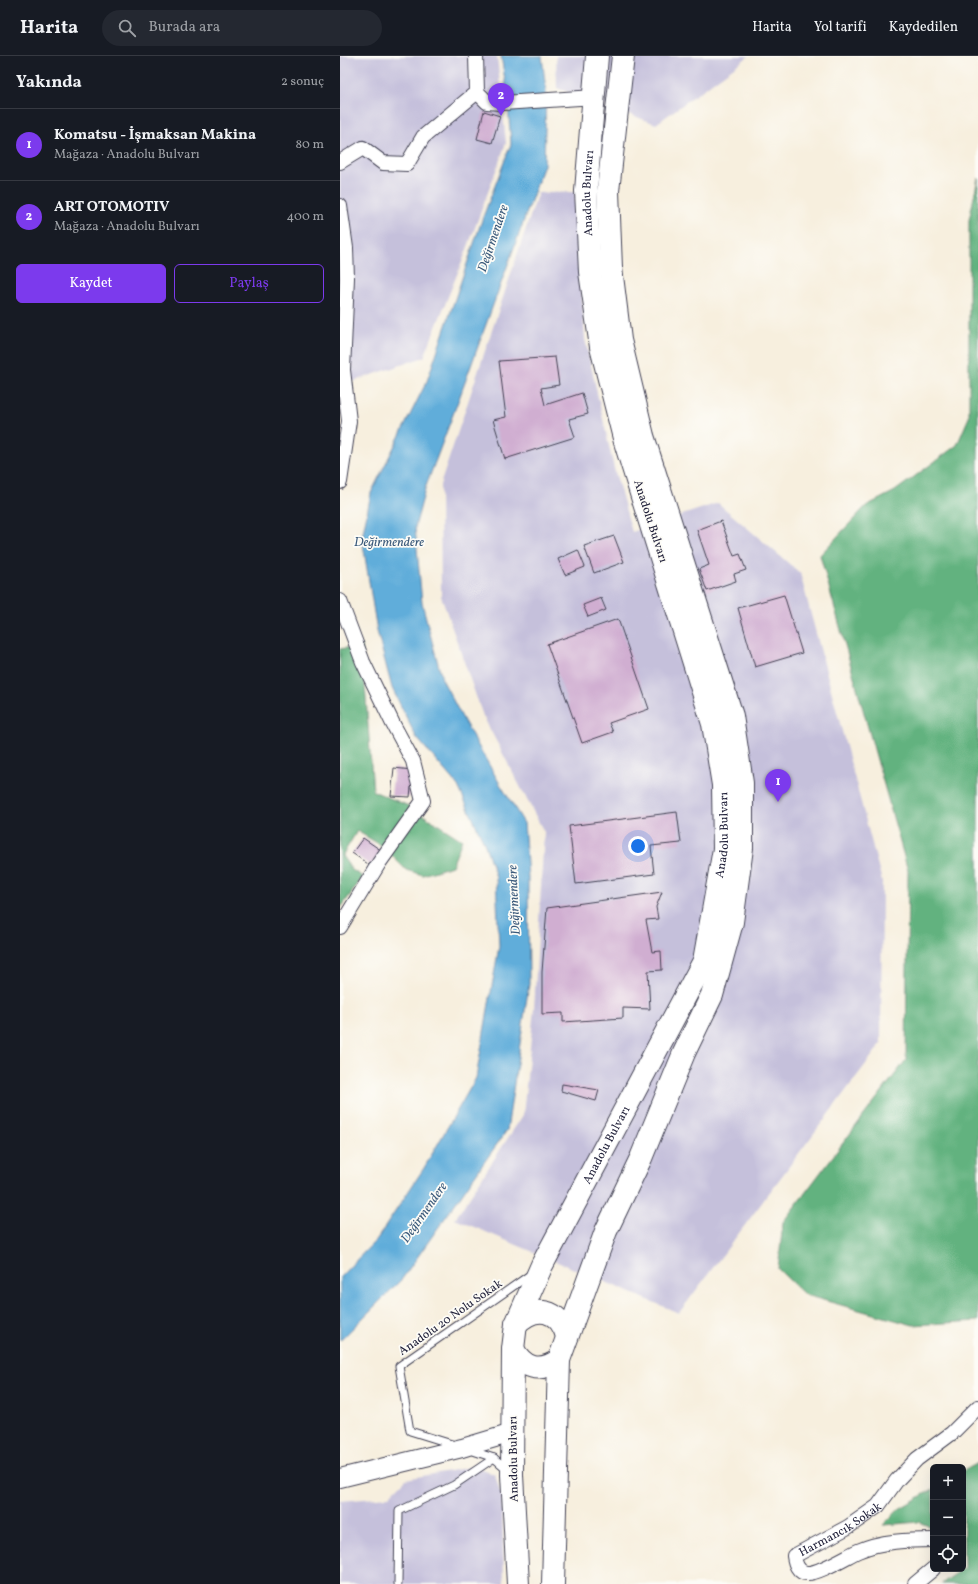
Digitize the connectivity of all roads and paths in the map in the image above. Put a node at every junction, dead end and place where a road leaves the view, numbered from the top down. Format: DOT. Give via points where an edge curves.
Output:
graph roads {
  1 [pos="476,56"];
  2 [pos="597,56"];
  3 [pos="623,56"];
  4 [pos="477,92"];
  5 [pos="595,97"];
  6 [pos="340,162"];
  7 [pos="340,206"];
  8 [pos="340,482"];
  9 [pos="340,601"];
  10 [pos="340,927"];
  11 [pos="542,1265"];
  12 [pos="516,1324"];
  13 [pos="567,1336"];
  14 [pos="512,1349"];
  15 [pos="559,1360"];
  16 [pos="978,1407"];
  17 [pos="512,1433"];
  18 [pos="462,1448"];
  19 [pos="494,1458"];
  20 [pos="512,1475"];
  21 [pos="340,1478"];
  22 [pos="930,1540"];
  23 [pos="930,1572"];
  24 [pos="398,1584"];
  25 [pos="518,1584"];
  26 [pos="553,1584"];
  27 [pos="915,1584"];
  1 -- 4 [label="street"];
  2 -- 5 [label="highway, Anadolu Bulvarı"];
  3 -- 13 [label="highway, Anadolu Bulvarı" via="608,191 611,268 620,340 643,436 732,716 742,783 742,848 732,922 712,995 606,1231"];
  4 -- 5 [label="street" via="487,102 502,103"];
  4 -- 6 [label="street" via="423,136 407,164 383,163 363,148"];
  5 -- 11 [label="highway, Anadolu Bulvarı" via="586,191 590,272 600,347 625,442 713,724 723,785 724,849 704,961"];
  7 -- 8 [label="street" via="346,248 343,370 349,421"];
  9 -- 10 [label="street" via="363,662 413,761 423,801 379,863"];
  11 -- 12 [label="highway, Anadolu Bulvarı"];
  11 -- 18 [label="lane, Anadolu 20 Nolu Sokak" via="399,1366 410,1431"];
  12 -- 13 [label="highway" via="532,1313 550,1314 558,1319"];
  12 -- 14 [label="highway, Anadolu Bulvarı"];
  13 -- 15 [label="highway, Anadolu Bulvarı"];
  14 -- 15 [label="highway" via="517,1358 533,1367 546,1367"];
  14 -- 17 [label="highway, Anadolu Bulvarı"];
  15 -- 26 [label="highway, Anadolu Bulvarı"];
  16 -- 22 [label="street, Harmancık Sokak" via="952,1433 917,1459 878,1506 848,1527 794,1556 795,1564 800,1571 807,1573 824,1568 859,1550 912,1539"];
  17 -- 18 [label="street"];
  17 -- 20 [label="highway, Anadolu Bulvarı"];
  18 -- 19 [label="lane, Anadolu 20 Nolu Sokak"];
  18 -- 21 [label="street"];
  19 -- 20 [label="lane, Anadolu 20 Nolu Sokak"];
  19 -- 24 [label="lane" via="454,1485 399,1512"];
  20 -- 25 [label="highway, Anadolu Bulvarı"];
  23 -- 27 [label="street"];
}
